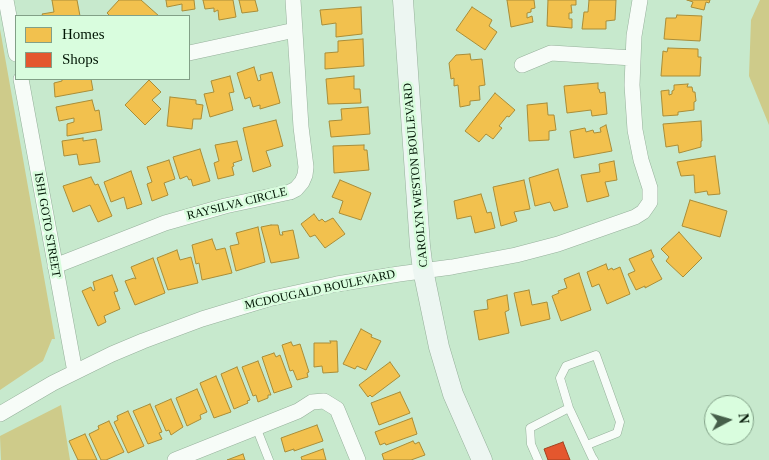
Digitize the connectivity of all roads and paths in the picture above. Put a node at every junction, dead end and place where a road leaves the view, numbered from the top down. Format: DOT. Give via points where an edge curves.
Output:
graph roads {
  1 [pos="6,0"];
  2 [pos="293,0"];
  3 [pos="402,0"];
  4 [pos="640,0"];
  5 [pos="294,30"];
  6 [pos="15,49"];
  7 [pos="190,53"];
  8 [pos="633,58"];
  9 [pos="522,64"];
  10 [pos="21,80"];
  11 [pos="55,266"];
  12 [pos="424,270"];
  13 [pos="75,372"];
  14 [pos="569,408"];
  15 [pos="0,414"];
  16 [pos="256,428"];
  17 [pos="586,445"];
  18 [pos="179,459"];
  19 [pos="269,460"];
  20 [pos="358,460"];
  21 [pos="482,460"];
  22 [pos="538,460"];
  23 [pos="594,460"];
  1 -- 6 [label="street"];
  2 -- 5 [label="street, RAYSILVA CIRCLE"];
  3 -- 12 [label="street, CAROLYN WESTON BOULEVARD"];
  4 -- 8 [label="street"];
  5 -- 7 [label="street"];
  5 -- 11 [label="street, RAYSILVA CIRCLE" via="306,167 296,189 165,223"];
  8 -- 9 [label="street" via="551,53"];
  8 -- 12 [label="street, MCDOUGALD BOULEVARD" via="635,130 650,188 650,202 643,212 558,244 485,262"];
  10 -- 11 [label="street, ISHI GOTO STREET"];
  11 -- 13 [label="street, ISHI GOTO STREET"];
  12 -- 13 [label="street, MCDOUGALD BOULEVARD" via="337,284 258,302 143,341"];
  12 -- 21 [label="street, CAROLYN WESTON BOULEVARD" via="439,347 453,394"];
  13 -- 15 [label="street, MCDOUGALD BOULEVARD"];
  14 -- 17 [label="lane"];
  14 -- 17 [label="lane" via="560,378 566,366 596,355 620,422 617,433"];
  14 -- 22 [label="lane" via="530,428 531,444"];
  16 -- 18 [label="street"];
  16 -- 19 [label="lane"];
  16 -- 20 [label="street" via="312,402 324,402 337,409"];
  17 -- 23 [label="lane"];
}
